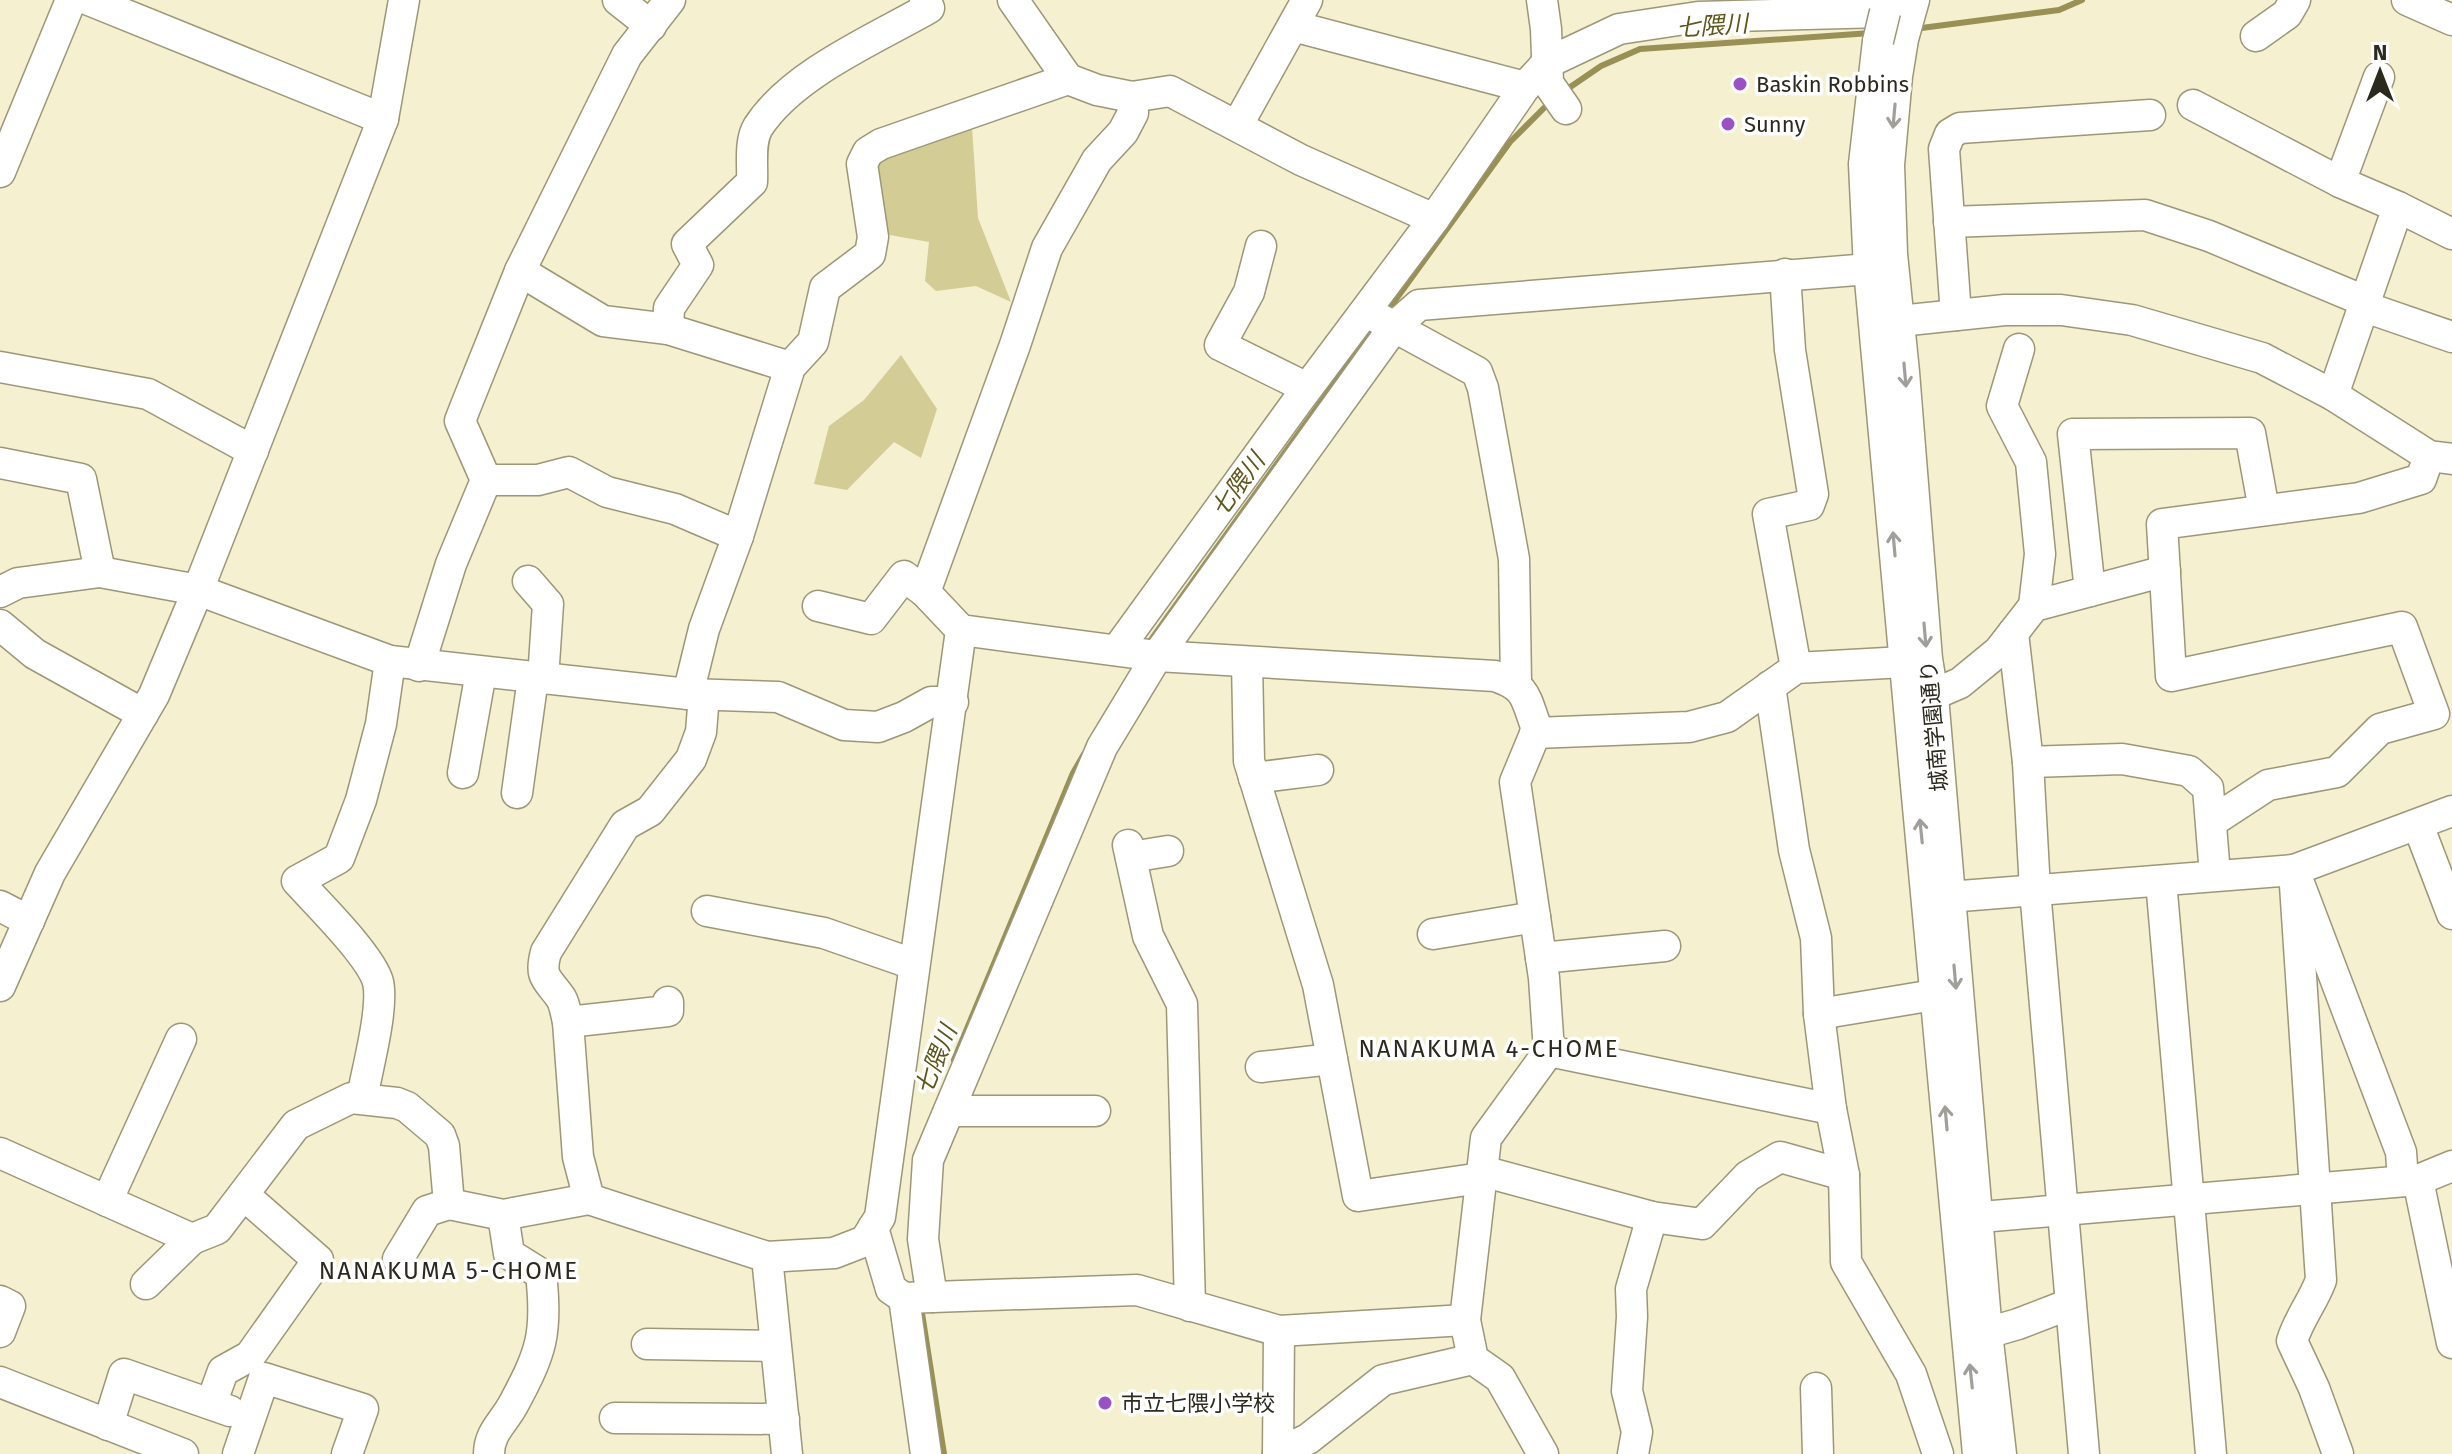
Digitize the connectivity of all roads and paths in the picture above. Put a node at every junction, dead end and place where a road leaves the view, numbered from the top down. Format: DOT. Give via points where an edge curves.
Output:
graph roads {
  1 [pos="71,0"];
  2 [pos="89,0"];
  3 [pos="404,0"];
  4 [pos="618,0"];
  5 [pos="670,0"];
  6 [pos="925,0"];
  7 [pos="1013,0"];
  8 [pos="1542,0"];
  9 [pos="2295,0"];
  10 [pos="2407,0"];
  11 [pos="1300,13"];
  12 [pos="1896,18"];
  13 [pos="2452,20"];
  14 [pos="651,26"];
  15 [pos="2256,36"];
  16 [pos="1540,77"];
  17 [pos="2379,77"];
  18 [pos="1068,79"];
  19 [pos="1132,97"];
  20 [pos="2193,105"];
  21 [pos="1566,109"];
  22 [pos="2150,115"];
  23 [pos="383,119"];
  24 [pos="1237,126"];
  25 [pos="0,172"];
  26 [pos="2340,182"];
  27 [pos="2398,207"];
  28 [pos="1434,219"];
  29 [pos="1949,222"];
  30 [pos="2452,234"];
  31 [pos="1261,246"];
  32 [pos="1869,269"];
  33 [pos="520,271"];
  34 [pos="1785,274"];
  35 [pos="2366,304"];
  36 [pos="1365,311"];
  37 [pos="1956,315"];
  38 [pos="1887,322"];
  39 [pos="1394,327"];
  40 [pos="668,329"];
  41 [pos="2452,337"];
  42 [pos="2019,349"];
  43 [pos="0,367"];
  44 [pos="790,367"];
  45 [pos="1302,395"];
  46 [pos="2333,395"];
  47 [pos="1328,420"];
  48 [pos="253,451"];
  49 [pos="2440,457"];
  50 [pos="0,463"];
  51 [pos="486,480"];
  52 [pos="2264,510"];
  53 [pos="738,536"];
  54 [pos="2165,571"];
  55 [pos="100,572"];
  56 [pos="528,581"];
  57 [pos="198,590"];
  58 [pos="2090,591"];
  59 [pos="0,592"];
  60 [pos="925,592"];
  61 [pos="818,606"];
  62 [pos="2034,606"];
  63 [pos="0,625"];
  64 [pos="961,630"];
  65 [pos="2013,633"];
  66 [pos="1134,653"];
  67 [pos="1247,662"];
  68 [pos="1904,662"];
  69 [pos="404,663"];
  70 [pos="1796,668"];
  71 [pos="481,672"];
  72 [pos="538,678"];
  73 [pos="1516,683"];
  74 [pos="1770,686"];
  75 [pos="696,695"];
  76 [pos="1921,700"];
  77 [pos="953,702"];
  78 [pos="143,714"];
  79 [pos="1535,733"];
  80 [pos="2028,762"];
  81 [pos="1318,770"];
  82 [pos="463,773"];
  83 [pos="1254,778"];
  84 [pos="517,793"];
  85 [pos="2452,811"];
  86 [pos="2213,821"];
  87 [pos="2418,825"];
  88 [pos="1168,851"];
  89 [pos="2294,870"];
  90 [pos="2215,875"];
  91 [pos="2161,881"];
  92 [pos="2035,890"];
  93 [pos="1948,897"];
  94 [pos="0,906"];
  95 [pos="707,911"];
  96 [pos="2452,914"];
  97 [pos="1535,917"];
  98 [pos="29,921"];
  99 [pos="1433,934"];
  100 [pos="1665,946"];
  101 [pos="1541,958"];
  102 [pos="913,964"];
  103 [pos="0,986"];
  104 [pos="1934,995"];
  105 [pos="668,1002"];
  106 [pos="1819,1014"];
  107 [pos="568,1022"];
  108 [pos="181,1039"];
  109 [pos="1549,1051"];
  110 [pos="1332,1059"];
  111 [pos="1261,1067"];
  112 [pos="362,1098"];
  113 [pos="1831,1109"];
  114 [pos="949,1111"];
  115 [pos="1095,1111"];
  116 [pos="0,1153"];
  117 [pos="2452,1166"];
  118 [pos="1481,1174"];
  119 [pos="1844,1175"];
  120 [pos="2410,1180"];
  121 [pos="2315,1189"];
  122 [pos="245,1196"];
  123 [pos="589,1199"];
  124 [pos="2189,1199"];
  125 [pos="107,1201"];
  126 [pos="449,1204"];
  127 [pos="2062,1208"];
  128 [pos="503,1215"];
  129 [pos="1652,1217"];
  130 [pos="1966,1218"];
  131 [pos="873,1228"];
  132 [pos="192,1239"];
  133 [pos="767,1257"];
  134 [pos="398,1259"];
  135 [pos="146,1284"];
  136 [pos="918,1297"];
  137 [pos="0,1301"];
  138 [pos="2070,1304"];
  139 [pos="1190,1306"];
  140 [pos="2449,1312"];
  141 [pos="1465,1320"];
  142 [pos="1279,1331"];
  143 [pos="0,1332"];
  144 [pos="1987,1333"];
  145 [pos="2452,1343"];
  146 [pos="647,1344"];
  147 [pos="775,1346"];
  148 [pos="1473,1359"];
  149 [pos="0,1382"];
  150 [pos="1816,1388"];
  151 [pos="211,1404"];
  152 [pos="615,1418"];
  153 [pos="250,1419"];
  154 [pos="784,1419"];
  155 [pos="122,1438"];
  156 [pos="1278,1453"];
  157 [pos="183,1454"];
  158 [pos="238,1454"];
  159 [pos="347,1454"];
  160 [pos="489,1454"];
  161 [pos="787,1454"];
  162 [pos="926,1454"];
  163 [pos="1543,1454"];
  164 [pos="1633,1454"];
  165 [pos="1818,1454"];
  166 [pos="1938,1454"];
  167 [pos="1978,1454"];
  168 [pos="2001,1454"];
  169 [pos="2084,1454"];
  170 [pos="2211,1454"];
  171 [pos="2338,1454"];
  1 -- 25 [label="street"];
  2 -- 23 [label="street"];
  3 -- 23 [label="street"];
  4 -- 14 [label="street"];
  5 -- 14 [label="street"];
  6 -- 40 [label="street" via="929,8 797,84 757,128 752,182 687,244 698,265 669,308"];
  7 -- 18 [label="street"];
  8 -- 16 [label="street"];
  9 -- 15 [label="street" via="2287,14"];
  10 -- 13 [label="street"];
  11 -- 16 [label="street"];
  11 -- 24 [label="street"];
  12 -- 16 [label="street" via="1698,17 1619,29"];
  12 -- 32 [label="street, 城南学園通り" via="1864,164"];
  12 -- 38 [label="street, 城南学園通り, one-way"];
  14 -- 33 [label="street" via="627,55"];
  16 -- 21 [label="street"];
  16 -- 28 [label="street"];
  17 -- 26 [label="street"];
  18 -- 19 [label="street"];
  18 -- 44 [label="street" via="868,152 862,164 873,237 870,254 825,288 813,342"];
  19 -- 24 [label="street" via="1170,91"];
  19 -- 60 [label="street" via="1133,113 1123,132 1097,160 1047,248"];
  20 -- 26 [label="street"];
  22 -- 29 [label="street" via="1960,128 1950,134 1944,149"];
  23 -- 48 [label="street"];
  24 -- 28 [label="street"];
  26 -- 27 [label="street"];
  27 -- 30 [label="street"];
  27 -- 35 [label="street"];
  28 -- 36 [label="street"];
  29 -- 35 [label="street" via="2145,215 2209,236"];
  29 -- 37 [label="street"];
  31 -- 45 [label="street" via="1249,292 1220,345"];
  32 -- 34 [label="street"];
  32 -- 38 [label="street, 城南学園通り"];
  33 -- 40 [label="street" via="603,321"];
  33 -- 51 [label="street" via="460,421"];
  34 -- 39 [label="street" via="1419,305"];
  34 -- 70 [label="street" via="1790,350 1813,494 1809,505 1768,514"];
  35 -- 41 [label="street"];
  35 -- 46 [label="street"];
  36 -- 39 [label="street"];
  36 -- 45 [label="street"];
  37 -- 38 [label="street"];
  37 -- 46 [label="street" via="2061,310 2132,320 2262,358"];
  68 -- 38 [label="street, 城南学園通り, one-way"];
  38 -- 76 [label="street, 城南学園通り, one-way" via="1927,659"];
  39 -- 47 [label="street"];
  39 -- 73 [label="street" via="1477,372 1483,388 1514,559"];
  40 -- 44 [label="street"];
  42 -- 62 [label="street" via="2002,406 2031,462 2040,554"];
  43 -- 48 [label="street" via="148,394"];
  44 -- 53 [label="street"];
  45 -- 47 [label="street"];
  45 -- 66 [label="street"];
  46 -- 49 [label="street"];
  47 -- 66 [label="street"];
  48 -- 57 [label="street"];
  49 -- 52 [label="street" via="2421,479 2359,498"];
  50 -- 55 [label="street" via="81,479"];
  51 -- 53 [label="street" via="538,480 569,472 607,492 675,509"];
  51 -- 69 [label="street"];
  52 -- 54 [label="street" via="2162,524"];
  52 -- 58 [label="street" via="2250,433 2073,434"];
  53 -- 75 [label="street" via="704,629"];
  54 -- 58 [label="street"];
  54 -- 86 [label="street" via="2171,676 2402,627 2434,714 2380,729 2337,772 2268,785"];
  55 -- 57 [label="street"];
  55 -- 59 [label="street" via="18,583"];
  56 -- 72 [label="street" via="548,604"];
  57 -- 69 [label="street"];
  57 -- 78 [label="street"];
  58 -- 62 [label="street"];
  60 -- 61 [label="street" via="904,576 871,619"];
  60 -- 64 [label="street"];
  62 -- 65 [label="street"];
  63 -- 78 [label="street" via="35,654"];
  64 -- 66 [label="street"];
  64 -- 77 [label="street"];
  65 -- 76 [label="street" via="1960,683"];
  65 -- 80 [label="street"];
  66 -- 67 [label="street"];
  66 -- 114 [label="street" via="1102,747"];
  67 -- 73 [label="street" via="1495,676"];
  67 -- 83 [label="street" via="1248,749"];
  68 -- 70 [label="street"];
  68 -- 76 [label="street, 城南学園通り"];
  69 -- 71 [label="street"];
  69 -- 112 [label="street" via="339,858 297,881 365,959 378,982"];
  70 -- 74 [label="street"];
  71 -- 72 [label="street"];
  71 -- 82 [label="street"];
  72 -- 75 [label="street"];
  72 -- 84 [label="street"];
  73 -- 79 [label="street"];
  74 -- 79 [label="street" via="1727,717 1689,727"];
  74 -- 106 [label="street" via="1794,850 1816,938"];
  75 -- 77 [label="street" via="778,697 844,725 878,727 931,702"];
  75 -- 107 [label="street" via="701,732 691,759 650,811 625,825 546,952 543,975 563,1001"];
  76 -- 93 [label="street, 城南学園通り"];
  104 -- 76 [label="street, 城南学園通り, one-way"];
  77 -- 102 [label="street"];
  78 -- 98 [label="street" via="50,873"];
  79 -- 97 [label="street" via="1515,782"];
  80 -- 86 [label="street" via="2122,759 2189,771 2208,788"];
  80 -- 92 [label="street"];
  81 -- 83 [label="street"];
  83 -- 110 [label="street" via="1318,985"];
  85 -- 87 [label="street"];
  86 -- 90 [label="street"];
  87 -- 89 [label="street"];
  87 -- 96 [label="street"];
  88 -- 139 [label="street" via="1129,851 1148,936 1182,1004"];
  89 -- 90 [label="street"];
  89 -- 120 [label="street"];
  89 -- 121 [label="street"];
  90 -- 91 [label="street"];
  91 -- 92 [label="street"];
  91 -- 124 [label="street"];
  92 -- 93 [label="street"];
  92 -- 127 [label="street"];
  93 -- 130 [label="street, 城南学園通り, one-way"];
  94 -- 98 [label="street"];
  95 -- 102 [label="street" via="824,933"];
  97 -- 99 [label="street"];
  97 -- 101 [label="street"];
  98 -- 103 [label="street"];
  100 -- 101 [label="street"];
  101 -- 109 [label="street"];
  102 -- 131 [label="street" via="880,1217"];
  104 -- 106 [label="street"];
  130 -- 104 [label="street, 城南学園通り, one-way"];
  105 -- 107 [label="street" via="668,1011"];
  106 -- 113 [label="street"];
  107 -- 123 [label="street" via="578,1157"];
  108 -- 125 [label="street"];
  109 -- 113 [label="street"];
  109 -- 118 [label="street" via="1486,1138"];
  110 -- 111 [label="street"];
  110 -- 118 [label="street" via="1358,1196"];
  112 -- 122 [label="street" via="351,1098 296,1125"];
  112 -- 126 [label="street" via="407,1107 440,1135"];
  113 -- 119 [label="street"];
  114 -- 115 [label="street"];
  114 -- 136 [label="street" via="928,1160"];
  116 -- 125 [label="street"];
  117 -- 120 [label="street"];
  118 -- 129 [label="street"];
  118 -- 141 [label="street"];
  119 -- 129 [label="street" via="1780,1157 1748,1176 1702,1224"];
  119 -- 166 [label="street" via="1846,1262 1911,1374"];
  120 -- 121 [label="street"];
  120 -- 140 [label="street"];
  121 -- 124 [label="street"];
  121 -- 171 [label="street" via="2321,1280 2292,1341"];
  122 -- 132 [label="street" via="217,1229"];
  122 -- 151 [label="street" via="318,1260 250,1356 223,1371"];
  123 -- 128 [label="street"];
  123 -- 133 [label="street"];
  124 -- 127 [label="street"];
  124 -- 170 [label="street"];
  125 -- 132 [label="street"];
  126 -- 128 [label="street"];
  126 -- 134 [label="street" via="427,1211"];
  127 -- 130 [label="street"];
  127 -- 138 [label="street"];
  128 -- 160 [label="street" via="509,1254 541,1274 545,1314 539,1352 489,1439"];
  129 -- 164 [label="street" via="1631,1289 1627,1391 1637,1432"];
  130 -- 144 [label="street, 城南学園通り"];
  167 -- 130 [label="street, 城南学園通り, one-way"];
  131 -- 133 [label="street" via="865,1241 834,1253"];
  131 -- 136 [label="street" via="891,1289"];
  132 -- 135 [label="street"];
  133 -- 147 [label="street"];
  136 -- 139 [label="street" via="1137,1290"];
  136 -- 162 [label="street"];
  137 -- 143 [label="street" via="10,1306"];
  138 -- 144 [label="street"];
  138 -- 169 [label="street"];
  139 -- 142 [label="street"];
  140 -- 145 [label="street"];
  141 -- 142 [label="street"];
  141 -- 148 [label="street"];
  142 -- 156 [label="street"];
  144 -- 168 [label="street, 城南学園通り"];
  146 -- 147 [label="street"];
  147 -- 154 [label="street"];
  148 -- 156 [label="street" via="1383,1380 1308,1439"];
  148 -- 163 [label="street" via="1500,1378"];
  149 -- 155 [label="street"];
  150 -- 165 [label="street"];
  151 -- 153 [label="street"];
  151 -- 155 [label="street" via="124,1374"];
  152 -- 154 [label="street"];
  153 -- 158 [label="street"];
  153 -- 159 [label="street" via="264,1378 363,1409"];
  154 -- 161 [label="street"];
  155 -- 157 [label="street"];
}
